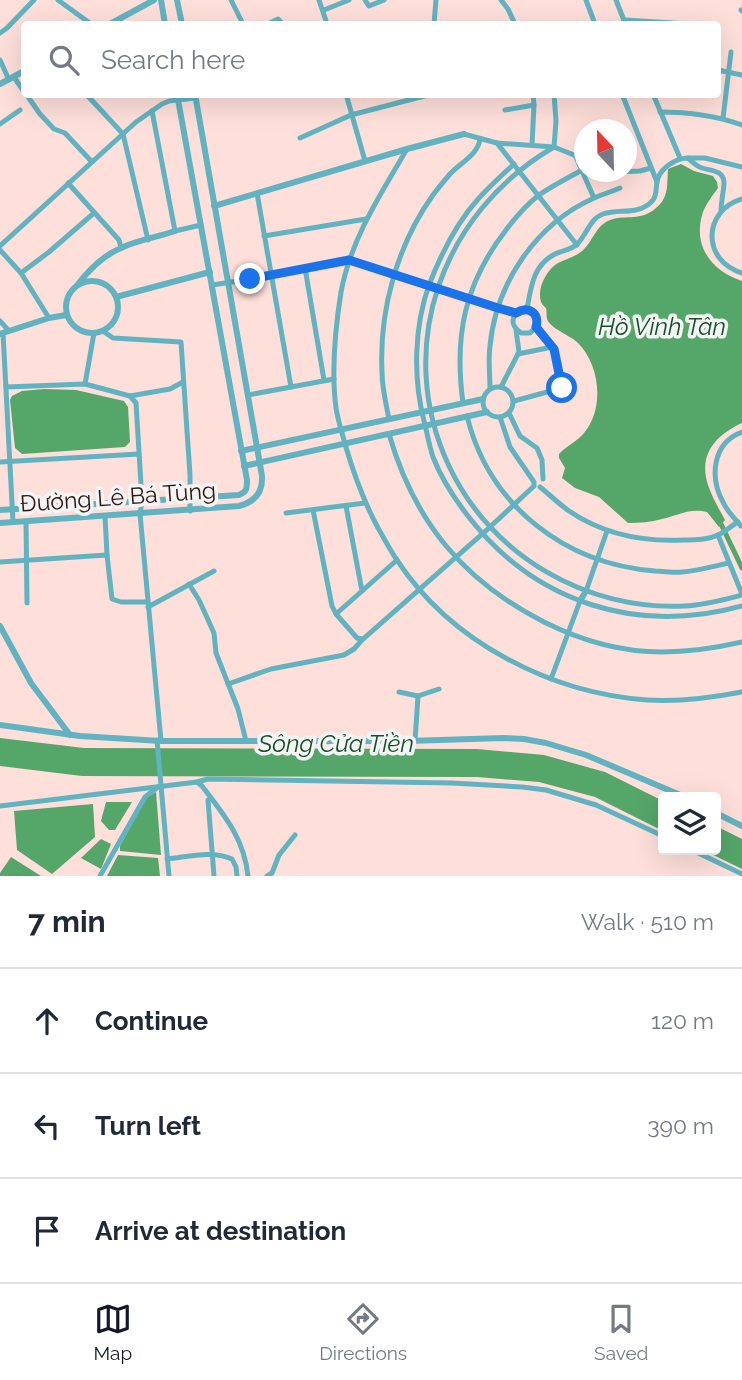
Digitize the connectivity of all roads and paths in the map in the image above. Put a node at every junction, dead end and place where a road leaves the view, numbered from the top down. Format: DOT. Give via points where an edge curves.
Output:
graph roads {
  1 [pos="34,0"];
  2 [pos="58,0"];
  3 [pos="161,0"];
  4 [pos="177,0"];
  5 [pos="231,0"];
  6 [pos="319,0"];
  7 [pos="349,0"];
  8 [pos="365,0"];
  9 [pos="384,0"];
  10 [pos="436,0"];
  11 [pos="586,0"];
  12 [pos="617,0"];
  13 [pos="149,1"];
  14 [pos="504,1"];
  15 [pos="324,10"];
  16 [pos="87,21"];
  17 [pos="115,21"];
  18 [pos="164,21"];
  19 [pos="181,21"];
  20 [pos="242,21"];
  21 [pos="326,21"];
  22 [pos="434,21"];
  23 [pos="514,21"];
  24 [pos="594,21"];
  25 [pos="625,21"];
  26 [pos="0,33"];
  27 [pos="731,52"];
  28 [pos="0,60"];
  29 [pos="721,71"];
  30 [pos="729,72"];
  31 [pos="21,73"];
  32 [pos="742,75"];
  33 [pos="11,78"];
  34 [pos="0,85"];
  35 [pos="21,89"];
  36 [pos="29,98"];
  37 [pos="90,98"];
  38 [pos="177,98"];
  39 [pos="195,98"];
  40 [pos="347,98"];
  41 [pos="417,98"];
  42 [pos="533,98"];
  43 [pos="554,98"];
  44 [pos="624,98"];
  45 [pos="655,98"];
  46 [pos="534,105"];
  47 [pos="20,110"];
  48 [pos="505,110"];
  49 [pos="152,111"];
  50 [pos="660,112"];
  51 [pos="351,115"];
  52 [pos="723,118"];
  53 [pos="0,124"];
  54 [pos="742,125"];
  55 [pos="123,134"];
  56 [pos="464,134"];
  57 [pos="300,138"];
  58 [pos="480,139"];
  59 [pos="497,144"];
  60 [pos="532,145"];
  61 [pos="554,147"];
  62 [pos="407,149"];
  63 [pos="574,155"];
  64 [pos="680,158"];
  65 [pos="688,158"];
  66 [pos="365,161"];
  67 [pos="92,162"];
  68 [pos="514,164"];
  69 [pos="742,166"];
  70 [pos="651,168"];
  71 [pos="519,171"];
  72 [pos="637,171"];
  73 [pos="574,175"];
  74 [pos="587,182"];
  75 [pos="657,182"];
  76 [pos="68,183"];
  77 [pos="620,188"];
  78 [pos="257,193"];
  79 [pos="538,196"];
  80 [pos="594,198"];
  81 [pos="742,199"];
  82 [pos="214,206"];
  83 [pos="721,211"];
  84 [pos="94,213"];
  85 [pos="366,219"];
  86 [pos="558,221"];
  87 [pos="201,225"];
  88 [pos="175,231"];
  89 [pos="264,236"];
  90 [pos="148,240"];
  91 [pos="577,245"];
  92 [pos="0,248"];
  93 [pos="121,248"];
  94 [pos="349,260"];
  95 [pos="305,268"];
  96 [pos="209,272"];
  97 [pos="20,273"];
  98 [pos="742,273"];
  99 [pos="394,275"];
  100 [pos="272,276"];
  101 [pos="228,283"];
  102 [pos="76,285"];
  103 [pos="212,285"];
  104 [pos="429,286"];
  105 [pos="437,289"];
  106 [pos="116,297"];
  107 [pos="468,299"];
  108 [pos="498,308"];
  109 [pos="527,309"];
  110 [pos="516,313"];
  111 [pos="66,315"];
  112 [pos="49,318"];
  113 [pos="0,321"];
  114 [pos="536,327"];
  115 [pos="516,330"];
  116 [pos="103,331"];
  117 [pos="4,333"];
  118 [pos="94,333"];
  119 [pos="552,347"];
  120 [pos="518,354"];
  121 [pos="334,379"];
  122 [pos="324,380"];
  123 [pos="184,382"];
  124 [pos="85,384"];
  125 [pos="6,387"];
  126 [pos="291,387"];
  127 [pos="501,387"];
  128 [pos="490,389"];
  129 [pos="248,395"];
  130 [pos="130,396"];
  131 [pos="483,399"];
  132 [pos="514,401"];
  133 [pos="463,404"];
  134 [pos="3,405"];
  135 [pos="431,410"];
  136 [pos="422,412"];
  137 [pos="486,412"];
  138 [pos="509,413"];
  139 [pos="467,416"];
  140 [pos="500,417"];
  141 [pos="389,419"];
  142 [pos="433,424"];
  143 [pos="425,426"];
  144 [pos="341,430"];
  145 [pos="742,432"];
  146 [pos="389,433"];
  147 [pos="345,443"];
  148 [pos="257,448"];
  149 [pos="241,452"];
  150 [pos="139,454"];
  151 [pos="9,461"];
  152 [pos="0,462"];
  153 [pos="260,462"];
  154 [pos="244,466"];
  155 [pos="543,479"];
  156 [pos="540,487"];
  157 [pos="190,498"];
  158 [pos="142,501"];
  159 [pos="365,503"];
  160 [pos="513,505"];
  161 [pos="346,506"];
  162 [pos="12,509"];
  163 [pos="313,509"];
  164 [pos="0,510"];
  165 [pos="190,511"];
  166 [pos="286,513"];
  167 [pos="140,514"];
  168 [pos="105,516"];
  169 [pos="26,521"];
  170 [pos="13,522"];
  171 [pos="0,523"];
  172 [pos="739,526"];
  173 [pos="490,527"];
  174 [pos="607,531"];
  175 [pos="482,534"];
  176 [pos="719,534"];
  177 [pos="107,555"];
  178 [pos="455,556"];
  179 [pos="598,559"];
  180 [pos="26,560"];
  181 [pos="397,560"];
  182 [pos="0,562"];
  183 [pos="729,563"];
  184 [pos="214,571"];
  185 [pos="189,584"];
  186 [pos="419,588"];
  187 [pos="362,591"];
  188 [pos="586,591"];
  189 [pos="742,594"];
  190 [pos="580,601"];
  191 [pos="27,603"];
  192 [pos="148,605"];
  193 [pos="675,606"];
  194 [pos="742,606"];
  195 [pos="336,614"];
  196 [pos="676,617"];
  197 [pos="0,626"];
  198 [pos="568,634"];
  199 [pos="363,639"];
  200 [pos="742,642"];
  201 [pos="551,679"];
  202 [pos="228,684"];
  203 [pos="439,690"];
  204 [pos="399,692"];
  205 [pos="742,692"];
  206 [pos="418,696"];
  207 [pos="0,725"];
  208 [pos="70,735"];
  209 [pos="246,741"];
  210 [pos="415,741"];
  211 [pos="159,743"];
  212 [pos="197,782"];
  213 [pos="161,783"];
  214 [pos="673,792"];
  215 [pos="208,800"];
  216 [pos="0,806"];
  217 [pos="721,816"];
  218 [pos="742,826"];
  219 [pos="658,833"];
  220 [pos="295,835"];
  221 [pos="212,854"];
  222 [pos="702,855"];
  223 [pos="167,859"];
  224 [pos="742,874"];
  225 [pos="100,876"];
  226 [pos="169,876"];
  227 [pos="214,876"];
  228 [pos="237,876"];
  229 [pos="248,876"];
  230 [pos="267,876"];
  1 -- 26 [label="street"];
  2 -- 16 [label="street"];
  3 -- 18 [label="street"];
  4 -- 19 [label="street"];
  5 -- 20 [label="street"];
  6 -- 15 [label="street"];
  7 -- 15 [label="street"];
  8 -- 9 [label="street" via="369,6"];
  10 -- 22 [label="street"];
  11 -- 24 [label="street"];
  12 -- 25 [label="street"];
  13 -- 17 [label="street"];
  14 -- 23 [label="street"];
  15 -- 21 [label="street"];
  27 -- 30 [label="street"];
  28 -- 33 [label="street"];
  29 -- 30 [label="street"];
  30 -- 32 [label="street"];
  30 -- 52 [label="street"];
  31 -- 33 [label="street"];
  33 -- 34 [label="street"];
  33 -- 35 [label="street"];
  36 -- 67 [label="street" via="54,129 65,132"];
  37 -- 55 [label="street"];
  38 -- 49 [label="street"];
  38 -- 87 [label="street"];
  39 -- 82 [label="street"];
  40 -- 51 [label="street"];
  41 -- 51 [label="street"];
  42 -- 46 [label="street"];
  43 -- 61 [label="street"];
  44 -- 70 [label="street"];
  45 -- 50 [label="street"];
  46 -- 48 [label="street"];
  46 -- 60 [label="street"];
  47 -- 53 [label="street"];
  49 -- 55 [label="street"];
  49 -- 88 [label="street"];
  50 -- 52 [label="street"];
  50 -- 64 [label="street"];
  51 -- 57 [label="street"];
  51 -- 66 [label="street"];
  52 -- 54 [label="street"];
  55 -- 67 [label="street"];
  55 -- 90 [label="street"];
  56 -- 58 [label="street"];
  56 -- 62 [label="street"];
  58 -- 59 [label="street"];
  58 -- 99 [label="street" via="432,197"];
  59 -- 60 [label="street"];
  59 -- 68 [label="street"];
  60 -- 61 [label="street"];
  61 -- 63 [label="street"];
  61 -- 71 [label="street"];
  62 -- 66 [label="street"];
  62 -- 85 [label="street"];
  64 -- 65 [label="street"];
  64 -- 75 [label="street"];
  65 -- 69 [label="street"];
  65 -- 83 [label="street" via="723,177"];
  66 -- 78 [label="street"];
  67 -- 76 [label="street"];
  68 -- 71 [label="street"];
  68 -- 104 [label="street" via="455,230"];
  70 -- 72 [label="street"];
  70 -- 75 [label="street"];
  71 -- 79 [label="street"];
  71 -- 105 [label="street" via="469,224"];
  73 -- 79 [label="street"];
  74 -- 80 [label="street"];
  75 -- 91 [label="street" via="653,201 644,208 602,214"];
  76 -- 84 [label="street"];
  76 -- 92 [label="street"];
  77 -- 80 [label="street"];
  78 -- 82 [label="street"];
  78 -- 89 [label="street"];
  79 -- 86 [label="street"];
  79 -- 107 [label="street" via="492,248"];
  80 -- 86 [label="street"];
  81 -- 83 [label="street"];
  82 -- 101 [label="street"];
  83 -- 98 [label="street" via="712,231 714,247 722,262"];
  84 -- 93 [label="street"];
  84 -- 97 [label="street"];
  85 -- 89 [label="street"];
  85 -- 94 [label="street"];
  86 -- 91 [label="street"];
  86 -- 108 [label="street" via="516,267"];
  87 -- 88 [label="street"];
  87 -- 96 [label="street"];
  88 -- 90 [label="street"];
  89 -- 100 [label="street"];
  90 -- 93 [label="street"];
  91 -- 109 [label="street" via="543,261 534,276"];
  92 -- 97 [label="street"];
  93 -- 102 [label="street"];
  94 -- 95 [label="street"];
  94 -- 99 [label="street"];
  94 -- 121 [label="street" via="341,292"];
  95 -- 100 [label="street"];
  95 -- 122 [label="street"];
  96 -- 103 [label="street"];
  96 -- 106 [label="street"];
  97 -- 112 [label="street"];
  99 -- 104 [label="street"];
  99 -- 141 [label="street" via="382,349"];
  100 -- 101 [label="street"];
  100 -- 126 [label="street"];
  101 -- 103 [label="street"];
  101 -- 129 [label="street"];
  102 -- 106 [label="street" via="101,282"];
  102 -- 111 [label="street" via="66,298"];
  103 -- 149 [label="street"];
  104 -- 105 [label="street"];
  104 -- 136 [label="street" via="419,330 417,389"];
  105 -- 107 [label="street"];
  105 -- 135 [label="street" via="426,348"];
  106 -- 116 [label="street" via="116,319"];
  107 -- 108 [label="street"];
  107 -- 133 [label="street" via="459,352"];
  108 -- 110 [label="street"];
  108 -- 128 [label="street" via="490,347"];
  109 -- 110 [label="street"];
  109 -- 114 [label="street" via="536,316"];
  110 -- 115 [label="street"];
  111 -- 112 [label="street"];
  111 -- 118 [label="street" via="77,329"];
  112 -- 117 [label="street"];
  113 -- 117 [label="street"];
  114 -- 115 [label="street" via="527,334"];
  114 -- 119 [label="street"];
  115 -- 120 [label="street"];
  116 -- 118 [label="street"];
  116 -- 123 [label="street" via="113,338 181,342"];
  117 -- 125 [label="street"];
  118 -- 124 [label="street"];
  119 -- 120 [label="street"];
  119 -- 132 [label="street" via="562,388"];
  120 -- 127 [label="street"];
  121 -- 122 [label="street"];
  121 -- 144 [label="street"];
  122 -- 126 [label="street"];
  123 -- 130 [label="street"];
  123 -- 157 [label="street"];
  124 -- 125 [label="street"];
  124 -- 130 [label="street"];
  125 -- 134 [label="street"];
  126 -- 129 [label="street"];
  127 -- 128 [label="street"];
  127 -- 132 [label="street"];
  128 -- 131 [label="street"];
  129 -- 148 [label="street"];
  130 -- 150 [label="street" via="136,403"];
  131 -- 133 [label="street"];
  131 -- 137 [label="street"];
  132 -- 138 [label="street"];
  133 -- 135 [label="street"];
  134 -- 151 [label="street"];
  135 -- 136 [label="street"];
  135 -- 142 [label="street"];
  136 -- 141 [label="street"];
  136 -- 143 [label="street"];
  137 -- 139 [label="street"];
  137 -- 140 [label="street"];
  138 -- 140 [label="street"];
  138 -- 155 [label="street" via="520,436 537,448"];
  139 -- 142 [label="street"];
  139 -- 160 [label="street" via="487,469"];
  140 -- 160 [label="street" via="510,447 534,484"];
  141 -- 144 [label="street"];
  142 -- 143 [label="street"];
  142 -- 173 [label="street" via="449,467"];
  143 -- 146 [label="street"];
  143 -- 175 [label="street" via="433,456 453,496"];
  144 -- 147 [label="street"];
  144 -- 148 [label="street"];
  145 -- 172 [label="street" via="723,445 715,468 723,503"];
  146 -- 147 [label="street"];
  146 -- 178 [label="street" via="418,507"];
  147 -- 153 [label="street"];
  147 -- 159 [label="street"];
  148 -- 149 [label="street"];
  148 -- 153 [label="street"];
  149 -- 154 [label="street"];
  150 -- 151 [label="street"];
  150 -- 158 [label="street"];
  151 -- 152 [label="street"];
  151 -- 162 [label="street"];
  153 -- 154 [label="street"];
  153 -- 165 [label="street, Đường Lê Bá Tùng" via="262,486 249,503"];
  154 -- 157 [label="street, Đường Lê Bá Tùng" via="246,491"];
  156 -- 174 [label="street" via="568,511"];
  157 -- 158 [label="street, Đường Lê Bá Tùng"];
  157 -- 165 [label="street"];
  158 -- 162 [label="street, Đường Lê Bá Tùng"];
  158 -- 167 [label="street"];
  159 -- 161 [label="street"];
  159 -- 181 [label="street"];
  160 -- 173 [label="street"];
  160 -- 179 [label="street" via="547,533"];
  161 -- 163 [label="street"];
  161 -- 187 [label="street"];
  162 -- 164 [label="street, Đường Lê Bá Tùng"];
  162 -- 170 [label="street"];
  163 -- 166 [label="street"];
  163 -- 195 [label="street"];
  165 -- 167 [label="street, Đường Lê Bá Tùng"];
  167 -- 168 [label="street, Đường Lê Bá Tùng"];
  167 -- 192 [label="street"];
  168 -- 169 [label="street, Đường Lê Bá Tùng"];
  168 -- 177 [label="street"];
  169 -- 170 [label="street, Đường Lê Bá Tùng"];
  169 -- 180 [label="street"];
  170 -- 171 [label="street, Đường Lê Bá Tùng"];
  172 -- 176 [label="street"];
  173 -- 175 [label="street"];
  173 -- 188 [label="street" via="537,567"];
  174 -- 176 [label="street" via="668,541"];
  174 -- 179 [label="street"];
  175 -- 178 [label="street"];
  175 -- 190 [label="street" via="527,573"];
  176 -- 183 [label="street"];
  177 -- 180 [label="street"];
  177 -- 192 [label="street" via="113,600"];
  178 -- 186 [label="street"];
  178 -- 198 [label="street" via="517,608"];
  179 -- 183 [label="street" via="632,569 681,572"];
  179 -- 188 [label="street"];
  180 -- 182 [label="street"];
  180 -- 191 [label="street"];
  181 -- 186 [label="street"];
  181 -- 187 [label="street"];
  183 -- 189 [label="street"];
  184 -- 185 [label="street"];
  185 -- 192 [label="street"];
  185 -- 202 [label="street" via="214,633"];
  186 -- 199 [label="street"];
  186 -- 201 [label="street" via="493,651"];
  187 -- 195 [label="street"];
  188 -- 190 [label="street"];
  188 -- 193 [label="street" via="623,602"];
  189 -- 193 [label="street"];
  190 -- 196 [label="street" via="616,612"];
  190 -- 198 [label="street"];
  192 -- 211 [label="street"];
  193 -- 196 [label="street"];
  194 -- 196 [label="street"];
  195 -- 199 [label="street"];
  197 -- 208 [label="street" via="31,683"];
  198 -- 200 [label="street" via="613,647 661,652"];
  198 -- 201 [label="street"];
  199 -- 202 [label="street" via="344,655 271,669"];
  201 -- 205 [label="street" via="583,690 648,700"];
  202 -- 209 [label="street"];
  203 -- 206 [label="street"];
  204 -- 206 [label="street"];
  206 -- 210 [label="street"];
  207 -- 208 [label="street"];
  208 -- 211 [label="street"];
  209 -- 210 [label="street"];
  209 -- 211 [label="street"];
  210 -- 214 [label="street" via="503,738 546,743"];
  211 -- 213 [label="street"];
  212 -- 213 [label="street"];
  212 -- 219 [label="street" via="522,786 596,805"];
  212 -- 229 [label="street" via="234,830 246,857"];
  213 -- 216 [label="street"];
  213 -- 223 [label="street"];
  213 -- 225 [label="street" via="145,797"];
  215 -- 221 [label="street"];
  217 -- 218 [label="street"];
  220 -- 230 [label="street"];
  221 -- 223 [label="street"];
  221 -- 227 [label="street"];
  221 -- 228 [label="street" via="232,859"];
  222 -- 224 [label="street"];
  223 -- 226 [label="street"];
}
